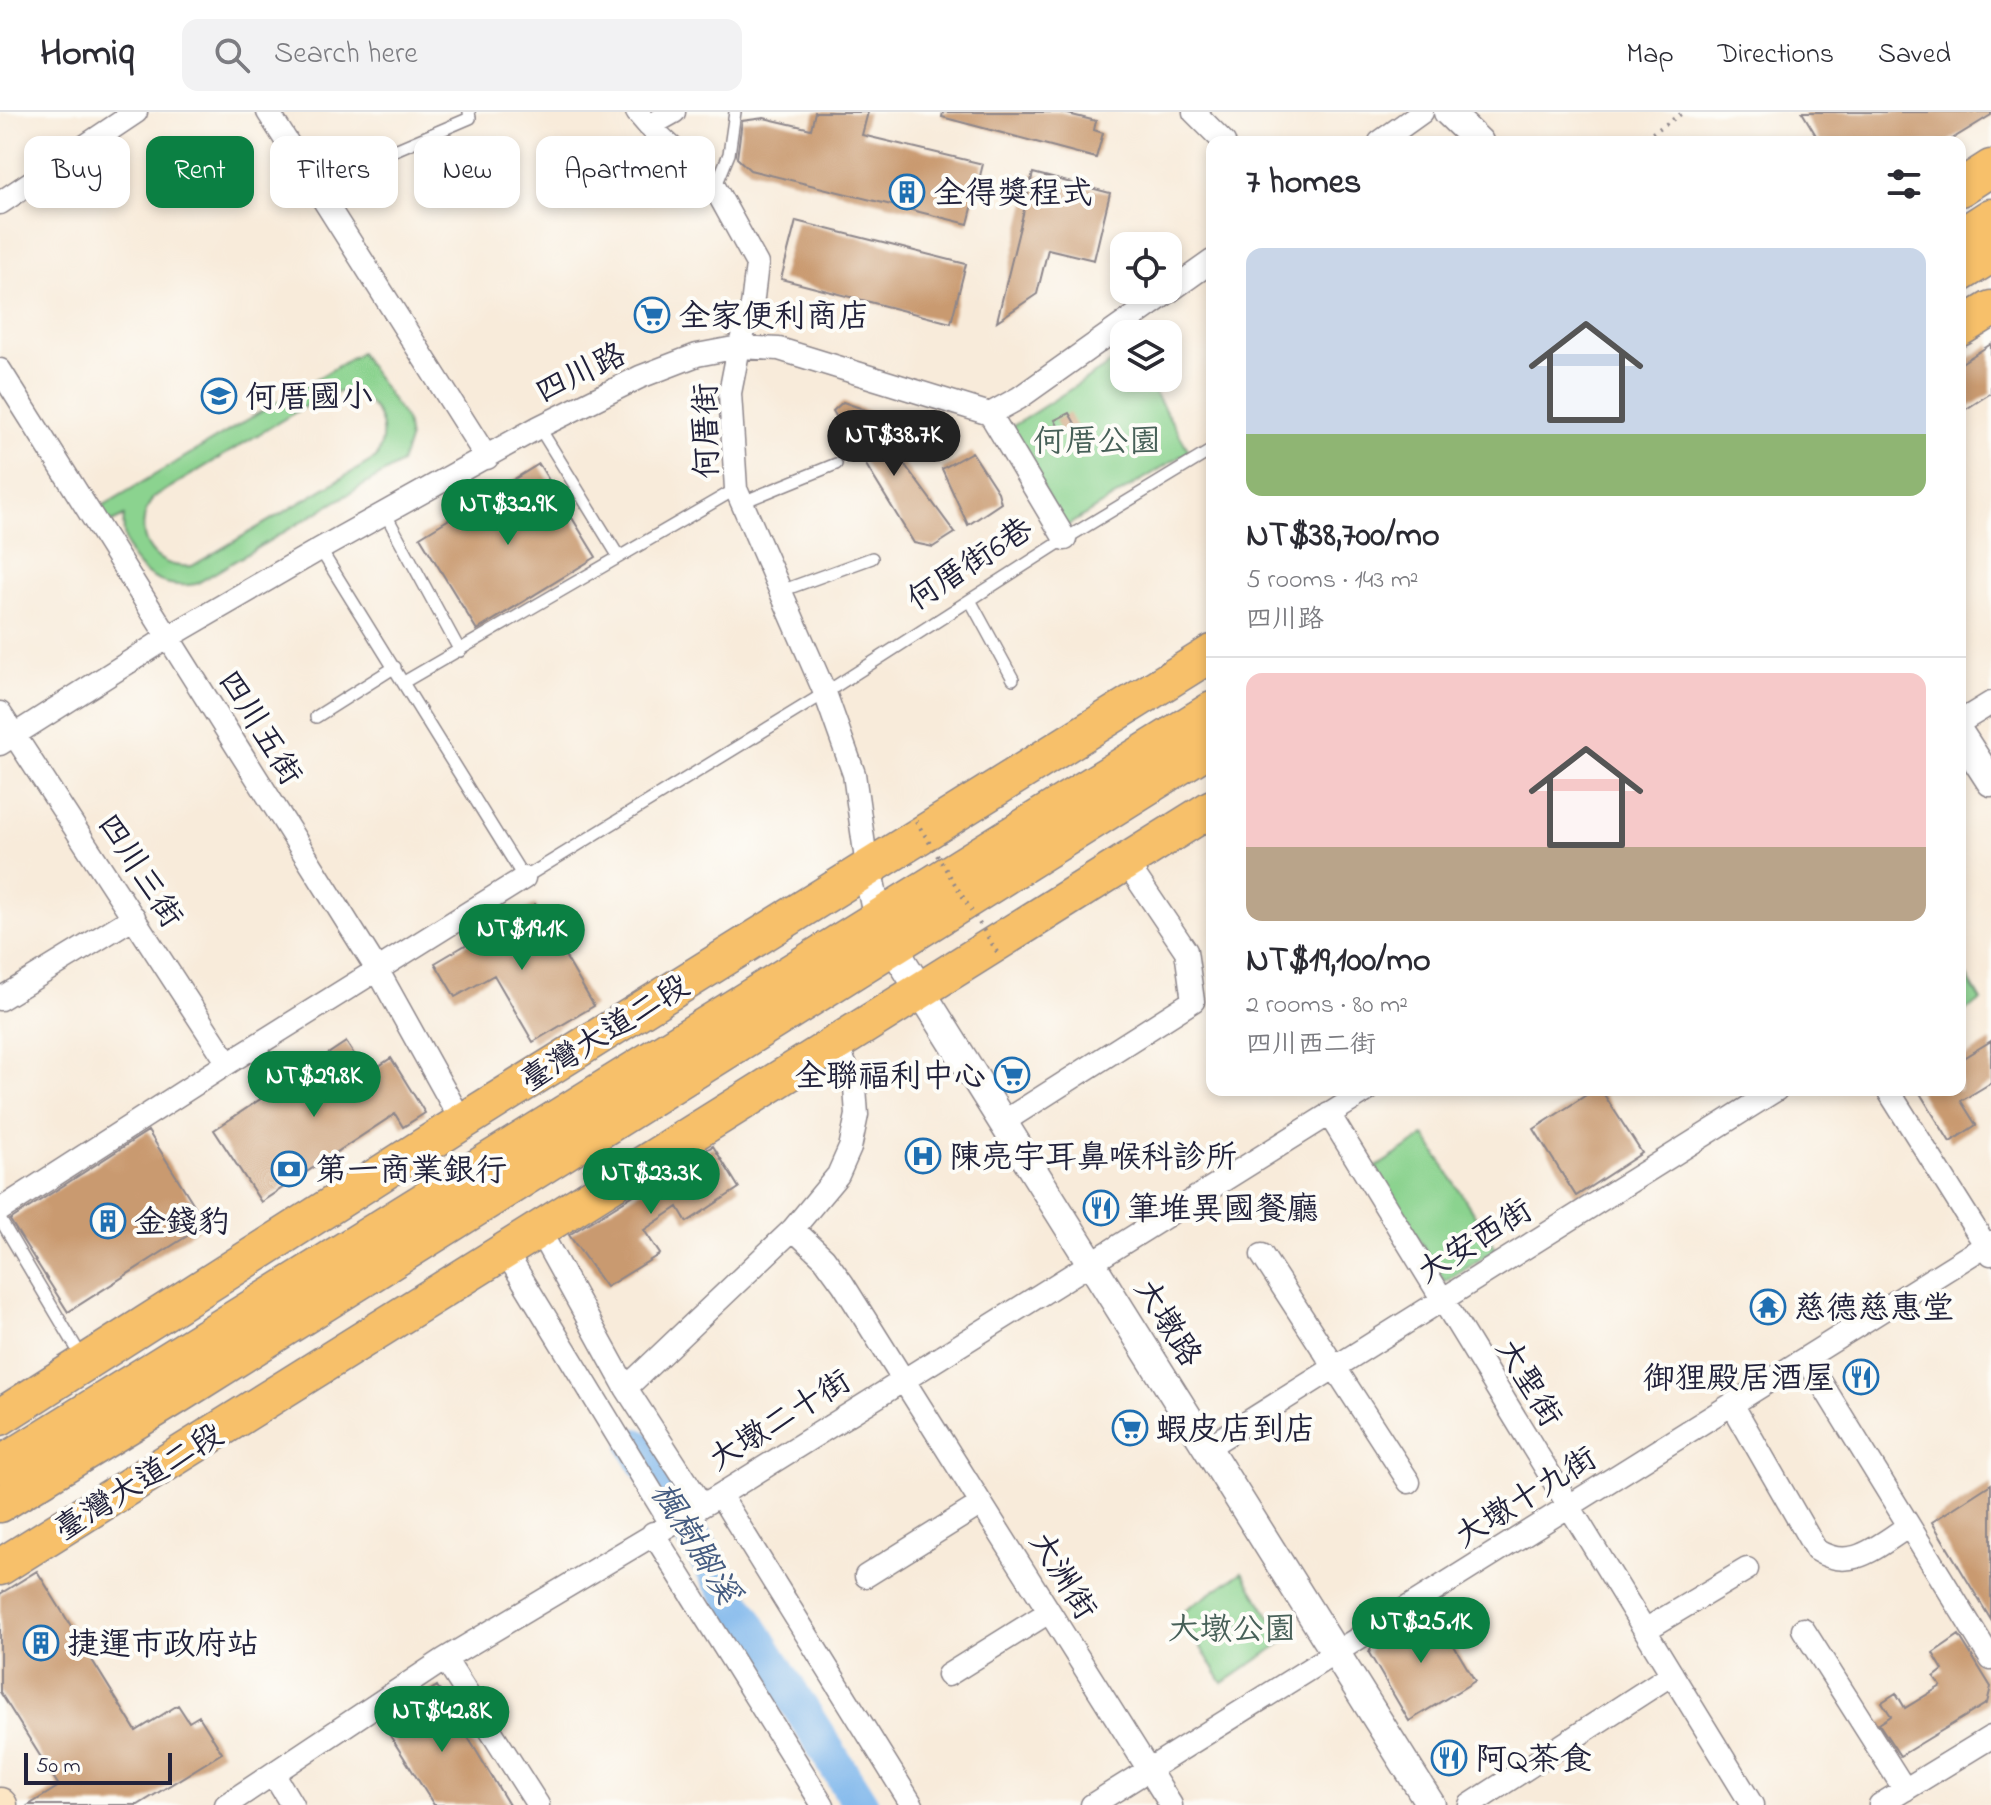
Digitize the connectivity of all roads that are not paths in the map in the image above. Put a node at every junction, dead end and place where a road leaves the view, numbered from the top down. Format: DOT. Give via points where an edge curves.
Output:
graph roads {
  1 [pos="136,112"];
  2 [pos="268,112"];
  3 [pos="469,112"];
  4 [pos="674,112"];
  5 [pos="735,112"];
  6 [pos="1194,112"];
  7 [pos="1422,112"];
  8 [pos="1448,112"];
  9 [pos="643,119"];
  10 [pos="282,136"];
  11 [pos="661,136"];
  12 [pos="1218,136"];
  13 [pos="1388,136"];
  14 [pos="1473,136"];
  15 [pos="398,149"];
  16 [pos="1991,168"];
  17 [pos="1966,184"];
  18 [pos="715,188"];
  19 [pos="0,203"];
  20 [pos="327,208"];
  21 [pos="1991,217"];
  22 [pos="1966,233"];
  23 [pos="1991,255"];
  24 [pos="1206,265"];
  25 [pos="1966,270"];
  26 [pos="1991,309"];
  27 [pos="1966,324"];
  28 [pos="739,347"];
  29 [pos="0,370"];
  30 [pos="990,414"];
  31 [pos="539,427"];
  32 [pos="1206,454"];
  33 [pos="487,458"];
  34 [pos="836,464"];
  35 [pos="740,496"];
  36 [pos="385,513"];
  37 [pos="1065,539"];
  38 [pos="320,549"];
  39 [pos="619,557"];
  40 [pos="872,558"];
  41 [pos="781,591"];
  42 [pos="970,600"];
  43 [pos="167,638"];
  44 [pos="460,651"];
  45 [pos="1206,657"];
  46 [pos="395,667"];
  47 [pos="1013,679"];
  48 [pos="404,682"];
  49 [pos="825,693"];
  50 [pos="1991,703"];
  51 [pos="0,713"];
  52 [pos="1206,714"];
  53 [pos="316,717"];
  54 [pos="1966,718"];
  55 [pos="7,740"];
  56 [pos="1966,743"];
  57 [pos="1206,749"];
  58 [pos="1991,782"];
  59 [pos="1206,812"];
  60 [pos="1126,862"];
  61 [pos="867,867"];
  62 [pos="524,878"];
  63 [pos="134,917"];
  64 [pos="885,934"];
  65 [pos="378,971"];
  66 [pos="920,991"];
  67 [pos="0,999"];
  68 [pos="836,1044"];
  69 [pos="228,1063"];
  70 [pos="1358,1096"];
  71 [pos="1766,1096"];
  72 [pos="1892,1096"];
  73 [pos="1329,1114"];
  74 [pos="462,1122"];
  75 [pos="1003,1122"];
  76 [pos="0,1210"];
  77 [pos="0,1219"];
  78 [pos="793,1229"];
  79 [pos="539,1230"];
  80 [pos="1989,1247"];
  81 [pos="505,1251"];
  82 [pos="1262,1255"];
  83 [pos="1091,1262"];
  84 [pos="1441,1298"];
  85 [pos="1806,1358"];
  86 [pos="86,1364"];
  87 [pos="1335,1366"];
  88 [pos="903,1380"];
  89 [pos="626,1388"];
  90 [pos="1732,1404"];
  91 [pos="0,1417"];
  92 [pos="1208,1447"];
  93 [pos="0,1465"];
  94 [pos="1409,1482"];
  95 [pos="710,1499"];
  96 [pos="0,1504"];
  97 [pos="981,1504"];
  98 [pos="1569,1506"];
  99 [pos="1909,1526"];
  100 [pos="662,1528"];
  101 [pos="0,1567"];
  102 [pos="1747,1569"];
  103 [pos="866,1576"];
  104 [pos="1049,1612"];
  105 [pos="1803,1629"];
  106 [pos="1645,1630"];
  107 [pos="1337,1652"];
  108 [pos="445,1659"];
  109 [pos="1991,1659"];
  110 [pos="1672,1674"];
  111 [pos="948,1675"];
  112 [pos="1991,1737"];
  113 [pos="1148,1770"];
  114 [pos="274,1775"];
  115 [pos="1905,1790"];
  116 [pos="226,1805"];
  117 [pos="292,1805"];
  118 [pos="538,1805"];
  119 [pos="823,1805"];
  120 [pos="912,1805"];
  121 [pos="1092,1805"];
  122 [pos="1171,1805"];
  123 [pos="1431,1805"];
  124 [pos="1470,1805"];
  125 [pos="1752,1805"];
  126 [pos="1880,1805"];
  1 -- 19 [label="street"];
  2 -- 10 [label="street"];
  3 -- 15 [label="lane" via="470,118"];
  4 -- 9 [label="street"];
  5 -- 18 [label="lane" via="729,154"];
  6 -- 12 [label="street"];
  7 -- 13 [label="street"];
  8 -- 14 [label="street"];
  9 -- 11 [label="street, 何厝街"];
  16 -- 17 [label="main road"];
  18 -- 28 [label="street, 何厝街" via="757,264 752,306"];
  20 -- 33 [label="street"];
  21 -- 22 [label="main road"];
  23 -- 25 [label="main road"];
  24 -- 30 [label="street"];
  26 -- 27 [label="main road"];
  28 -- 30 [label="street, 四川路" via="779,349"];
  28 -- 31 [label="street, 四川路" via="697,355 640,377"];
  28 -- 35 [label="street, 何厝街" via="730,393"];
  29 -- 43 [label="street, 四川五街"];
  30 -- 37 [label="street, 何厝街6巷"];
  31 -- 33 [label="street, 四川路"];
  31 -- 39 [label="lane"];
  32 -- 37 [label="lane"];
  33 -- 36 [label="street, 四川路"];
  34 -- 35 [label="lane"];
  35 -- 39 [label="lane"];
  35 -- 41 [label="street, 何厝街"];
  36 -- 38 [label="street, 四川路"];
  36 -- 44 [label="lane"];
  37 -- 42 [label="lane, 何厝街6巷"];
  38 -- 43 [label="street, 四川路"];
  38 -- 46 [label="lane"];
  39 -- 44 [label="lane"];
  40 -- 41 [label="lane"];
  41 -- 49 [label="street, 何厝街"];
  42 -- 47 [label="lane"];
  42 -- 49 [label="lane, 何厝街6巷"];
  43 -- 55 [label="street, 四川路"];
  43 -- 65 [label="street, 四川五街"];
  44 -- 48 [label="lane"];
  45 -- 61 [label="main road, 臺灣大道二段"];
  46 -- 48 [label="lane"];
  46 -- 53 [label="lane"];
  48 -- 62 [label="lane"];
  49 -- 61 [label="street, 何厝街" via="854,774"];
  49 -- 62 [label="lane, 何厝街6巷"];
  50 -- 54 [label="street"];
  51 -- 55 [label="street, 四川三街"];
  52 -- 64 [label="main road, 臺灣大道二段"];
  55 -- 63 [label="street, 四川三街"];
  56 -- 58 [label="street"];
  57 -- 64 [label="main road, 臺灣大道二段"];
  59 -- 60 [label="main road, 臺灣大道二段"];
  60 -- 66 [label="main road, 臺灣大道二段"];
  60 -- 75 [label="street" via="1186,951 1193,1001"];
  61 -- 64 [label="street, 大墩路"];
  61 -- 74 [label="main road, 臺灣大道二段"];
  62 -- 65 [label="street"];
  63 -- 67 [label="street"];
  63 -- 69 [label="street, 四川三街"];
  64 -- 66 [label="street, 大墩路"];
  64 -- 93 [label="main road, 臺灣大道二段"];
  64 -- 96 [label="main road, 臺灣大道二段" via="175,1397"];
  65 -- 69 [label="street"];
  65 -- 74 [label="street, 四川五街"];
  66 -- 68 [label="main road, 臺灣大道二段"];
  66 -- 75 [label="street, 大墩路"];
  68 -- 78 [label="street" via="855,1087 857,1115 850,1148 838,1175"];
  68 -- 79 [label="main road, 臺灣大道二段"];
  69 -- 76 [label="street"];
  70 -- 73 [label="street, 大墩二十街"];
  71 -- 84 [label="street, 大安西街"];
  72 -- 80 [label="street"];
  73 -- 83 [label="street, 大墩二十街"];
  73 -- 84 [label="street, 大聖街"];
  74 -- 86 [label="main road, 臺灣大道二段"];
  75 -- 83 [label="street, 大墩路"];
  77 -- 86 [label="lane"];
  78 -- 88 [label="street, 大洲街" via="831,1266"];
  78 -- 89 [label="street"];
  79 -- 81 [label="main road, 臺灣大道二段"];
  79 -- 89 [label="street"];
  80 -- 85 [label="street, 大墩十九街"];
  81 -- 100 [label="street"];
  81 -- 101 [label="main road, 臺灣大道二段"];
  82 -- 87 [label="street"];
  83 -- 88 [label="street, 大墩二十街"];
  83 -- 92 [label="street, 大墩路"];
  84 -- 87 [label="street, 大安西街"];
  84 -- 98 [label="street, 大聖街"];
  85 -- 90 [label="street, 大墩十九街"];
  85 -- 99 [label="street"];
  86 -- 91 [label="main road, 臺灣大道二段"];
  87 -- 92 [label="street, 大安西街"];
  87 -- 94 [label="street"];
  88 -- 95 [label="street, 大墩二十街"];
  88 -- 97 [label="street, 大洲街"];
  89 -- 95 [label="street"];
  90 -- 98 [label="street, 大墩十九街"];
  90 -- 99 [label="street" via="1816,1550 1843,1561 1859,1557"];
  92 -- 107 [label="street, 大墩路"];
  95 -- 100 [label="street, 大墩二十街"];
  95 -- 120 [label="street"];
  97 -- 103 [label="street"];
  97 -- 104 [label="street, 大洲街"];
  98 -- 106 [label="street, 大聖街"];
  98 -- 107 [label="street, 大墩十九街"];
  99 -- 109 [label="street"];
  100 -- 108 [label="street, 大墩二十街"];
  100 -- 119 [label="street"];
  102 -- 106 [label="street"];
  104 -- 111 [label="street"];
  104 -- 113 [label="street, 大洲街"];
  105 -- 115 [label="street"];
  106 -- 110 [label="street, 大聖街"];
  107 -- 113 [label="street, 大墩十九街"];
  107 -- 123 [label="street, 大墩路"];
  108 -- 114 [label="street, 大墩二十街"];
  108 -- 118 [label="street"];
  110 -- 124 [label="street"];
  110 -- 125 [label="street, 大聖街"];
  112 -- 115 [label="street"];
  113 -- 121 [label="street, 大墩十九街"];
  113 -- 122 [label="street, 大洲街"];
  114 -- 116 [label="street, 大墩二十街"];
  114 -- 117 [label="street"];
  115 -- 126 [label="street"];
}
